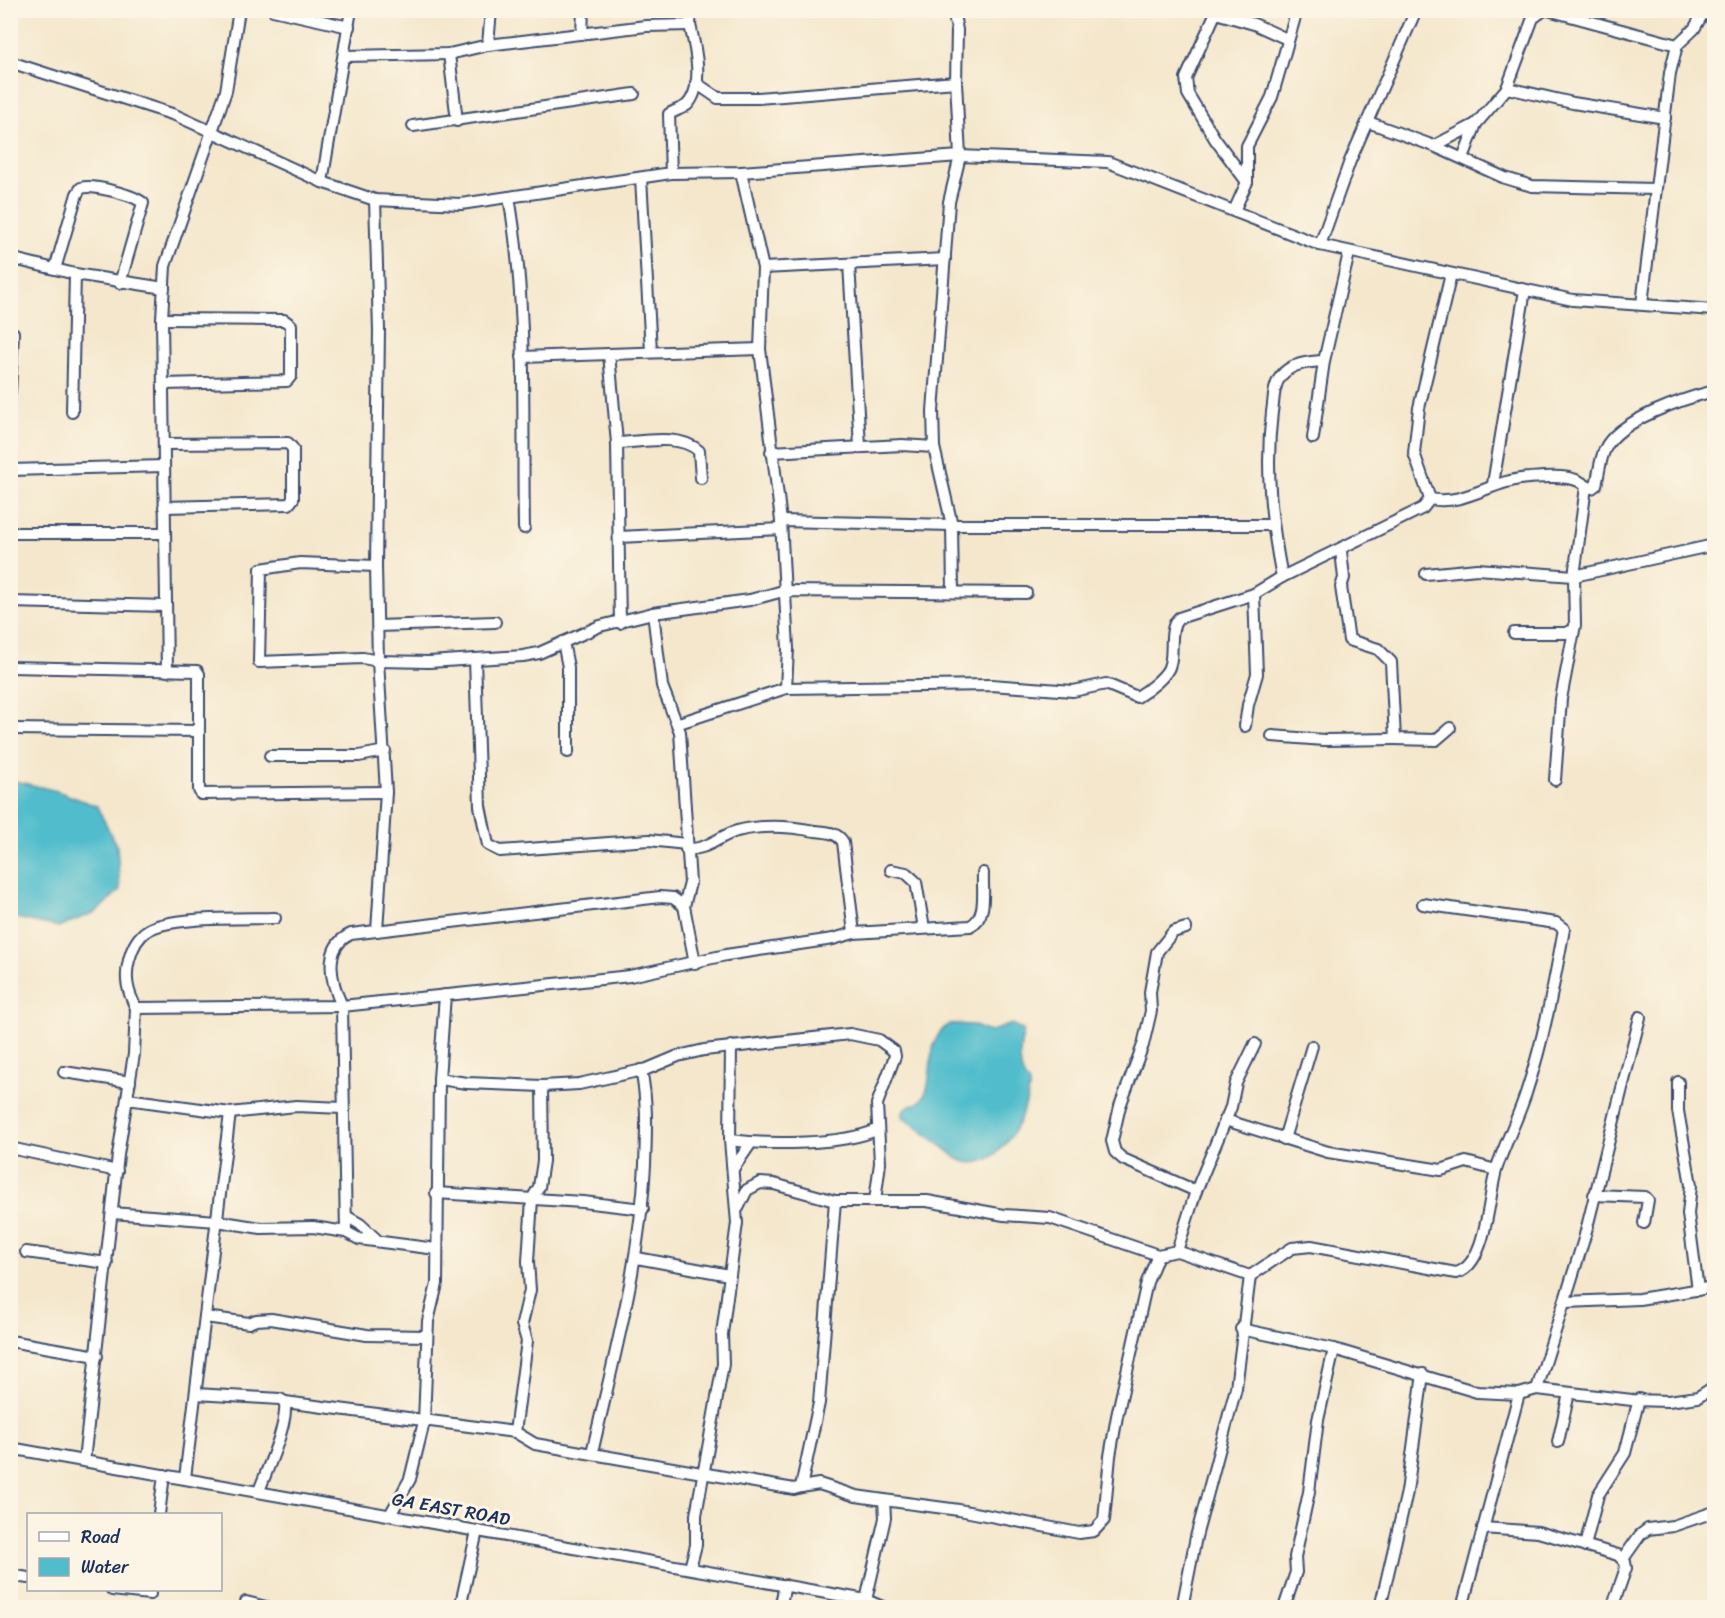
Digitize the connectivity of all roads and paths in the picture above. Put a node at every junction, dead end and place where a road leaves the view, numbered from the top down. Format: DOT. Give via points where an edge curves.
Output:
graph roads {
  1 [pos="239,10"];
  2 [pos="273,10"];
  3 [pos="351,10"];
  4 [pos="491,10"];
  5 [pos="583,10"];
  6 [pos="692,10"];
  7 [pos="953,10"];
  8 [pos="1297,10"];
  9 [pos="1416,10"];
  10 [pos="1546,10"];
  11 [pos="1705,10"];
  12 [pos="1217,12"];
  13 [pos="690,25"];
  14 [pos="349,27"];
  15 [pos="582,34"];
  16 [pos="1287,39"];
  17 [pos="488,45"];
  18 [pos="1677,45"];
  19 [pos="449,54"];
  20 [pos="345,56"];
  21 [pos="10,62"];
  22 [pos="956,82"];
  23 [pos="696,83"];
  24 [pos="1507,88"];
  25 [pos="634,94"];
  26 [pos="1665,118"];
  27 [pos="457,121"];
  28 [pos="1368,122"];
  29 [pos="1476,124"];
  30 [pos="413,126"];
  31 [pos="213,133"];
  32 [pos="1434,146"];
  33 [pos="960,156"];
  34 [pos="1462,158"];
  35 [pos="741,172"];
  36 [pos="671,174"];
  37 [pos="641,178"];
  38 [pos="322,182"];
  39 [pos="1247,182"];
  40 [pos="1654,189"];
  41 [pos="509,197"];
  42 [pos="375,200"];
  43 [pos="1234,211"];
  44 [pos="1320,245"];
  45 [pos="1349,253"];
  46 [pos="10,258"];
  47 [pos="945,259"];
  48 [pos="849,264"];
  49 [pos="763,268"];
  50 [pos="55,269"];
  51 [pos="75,274"];
  52 [pos="1451,274"];
  53 [pos="120,283"];
  54 [pos="164,288"];
  55 [pos="1525,290"];
  56 [pos="1642,304"];
  57 [pos="1714,310"];
  58 [pos="162,319"];
  59 [pos="10,332"];
  60 [pos="760,349"];
  61 [pos="651,351"];
  62 [pos="609,354"];
  63 [pos="522,357"];
  64 [pos="1324,361"];
  65 [pos="164,384"];
  66 [pos="1714,391"];
  67 [pos="10,392"];
  68 [pos="72,412"];
  69 [pos="1313,438"];
  70 [pos="617,443"];
  71 [pos="164,444"];
  72 [pos="860,446"];
  73 [pos="934,447"];
  74 [pos="771,452"];
  75 [pos="164,466"];
  76 [pos="10,470"];
  77 [pos="701,478"];
  78 [pos="1493,484"];
  79 [pos="1586,487"];
  80 [pos="1430,499"];
  81 [pos="164,507"];
  82 [pos="781,525"];
  83 [pos="952,525"];
  84 [pos="1272,525"];
  85 [pos="524,528"];
  86 [pos="10,533"];
  87 [pos="164,533"];
  88 [pos="619,537"];
  89 [pos="1714,545"];
  90 [pos="1341,551"];
  91 [pos="376,566"];
  92 [pos="1426,574"];
  93 [pos="1574,576"];
  94 [pos="1282,577"];
  95 [pos="783,591"];
  96 [pos="952,591"];
  97 [pos="1026,593"];
  98 [pos="1254,594"];
  99 [pos="10,602"];
  100 [pos="166,606"];
  101 [pos="653,613"];
  102 [pos="495,622"];
  103 [pos="620,623"];
  104 [pos="378,626"];
  105 [pos="1571,631"];
  106 [pos="1514,633"];
  107 [pos="563,642"];
  108 [pos="475,659"];
  109 [pos="378,661"];
  110 [pos="10,667"];
  111 [pos="167,671"];
  112 [pos="786,688"];
  113 [pos="678,723"];
  114 [pos="1245,726"];
  115 [pos="1450,728"];
  116 [pos="10,729"];
  117 [pos="199,731"];
  118 [pos="1272,736"];
  119 [pos="1395,739"];
  120 [pos="385,751"];
  121 [pos="568,752"];
  122 [pos="270,756"];
  123 [pos="1555,780"];
  124 [pos="386,792"];
  125 [pos="686,847"];
  126 [pos="891,870"];
  127 [pos="983,873"];
  128 [pos="1423,904"];
  129 [pos="684,906"];
  130 [pos="275,918"];
  131 [pos="924,928"];
  132 [pos="1186,928"];
  133 [pos="377,931"];
  134 [pos="854,933"];
  135 [pos="695,963"];
  136 [pos="445,995"];
  137 [pos="342,1006"];
  138 [pos="136,1008"];
  139 [pos="1640,1017"];
  140 [pos="1255,1044"];
  141 [pos="731,1046"];
  142 [pos="1312,1046"];
  143 [pos="641,1070"];
  144 [pos="64,1072"];
  145 [pos="439,1078"];
  146 [pos="129,1082"];
  147 [pos="1678,1082"];
  148 [pos="542,1086"];
  149 [pos="127,1099"];
  150 [pos="343,1108"];
  151 [pos="230,1113"];
  152 [pos="1225,1120"];
  153 [pos="876,1130"];
  154 [pos="1284,1139"];
  155 [pos="730,1140"];
  156 [pos="751,1143"];
  157 [pos="10,1148"];
  158 [pos="733,1169"];
  159 [pos="1496,1170"];
  160 [pos="117,1171"];
  161 [pos="1196,1191"];
  162 [pos="436,1193"];
  163 [pos="1594,1195"];
  164 [pos="532,1199"];
  165 [pos="875,1201"];
  166 [pos="835,1202"];
  167 [pos="738,1208"];
  168 [pos="643,1209"];
  169 [pos="112,1213"];
  170 [pos="346,1216"];
  171 [pos="217,1221"];
  172 [pos="1644,1223"];
  173 [pos="346,1232"];
  174 [pos="376,1239"];
  175 [pos="436,1249"];
  176 [pos="1177,1251"];
  177 [pos="26,1252"];
  178 [pos="1158,1255"];
  179 [pos="637,1258"];
  180 [pos="106,1263"];
  181 [pos="729,1275"];
  182 [pos="1250,1276"];
  183 [pos="1714,1287"];
  184 [pos="1698,1290"];
  185 [pos="1566,1302"];
  186 [pos="205,1317"];
  187 [pos="1241,1329"];
  188 [pos="427,1336"];
  189 [pos="10,1341"];
  190 [pos="1334,1349"];
  191 [pos="97,1356"];
  192 [pos="1423,1374"];
  193 [pos="1714,1387"];
  194 [pos="1537,1389"];
  195 [pos="1569,1393"];
  196 [pos="196,1394"];
  197 [pos="1519,1394"];
  198 [pos="1639,1399"];
  199 [pos="285,1402"];
  200 [pos="424,1422"];
  201 [pos="515,1432"];
  202 [pos="1558,1442"];
  203 [pos="10,1448"];
  204 [pos="592,1453"];
  205 [pos="84,1461"];
  206 [pos="164,1475"];
  207 [pos="705,1475"];
  208 [pos="185,1478"];
  209 [pos="801,1487"];
  210 [pos="259,1491"];
  211 [pos="884,1500"];
  212 [pos="1714,1512"];
  213 [pos="159,1513"];
  214 [pos="390,1515"];
  215 [pos="1483,1528"];
  216 [pos="477,1531"];
  217 [pos="1585,1546"];
  218 [pos="1623,1559"];
  219 [pos="690,1568"];
  220 [pos="10,1575"];
  221 [pos="27,1578"];
  222 [pos="784,1585"];
  223 [pos="131,1591"];
  224 [pos="150,1592"];
  225 [pos="866,1600"];
  226 [pos="246,1602"];
  227 [pos="882,1607"];
  228 [pos="149,1608"];
  229 [pos="270,1608"];
  230 [pos="460,1608"];
  231 [pos="780,1608"];
  232 [pos="1182,1608"];
  233 [pos="1284,1608"];
  234 [pos="1380,1608"];
  235 [pos="1462,1608"];
  236 [pos="1612,1608"];
  1 -- 31 [label="street" via="226,91"];
  2 -- 14 [label="street"];
  3 -- 14 [label="street"];
  4 -- 17 [label="street"];
  5 -- 15 [label="street"];
  6 -- 13 [label="street"];
  7 -- 22 [label="street" via="957,30"];
  8 -- 16 [label="street"];
  9 -- 28 [label="street"];
  10 -- 18 [label="street"];
  10 -- 24 [label="street" via="1533,18"];
  11 -- 18 [label="street"];
  12 -- 16 [label="street"];
  12 -- 39 [label="street" via="1186,78 1188,94"];
  13 -- 15 [label="street"];
  13 -- 23 [label="street" via="698,55"];
  14 -- 20 [label="street"];
  15 -- 17 [label="street"];
  16 -- 39 [label="street" via="1272,97 1246,146"];
  17 -- 19 [label="street"];
  18 -- 26 [label="street"];
  19 -- 20 [label="street"];
  19 -- 27 [label="street"];
  20 -- 38 [label="street"];
  21 -- 31 [label="street" via="175,115"];
  22 -- 23 [label="street" via="758,98 718,98"];
  22 -- 33 [label="street"];
  23 -- 36 [label="street" via="687,104 669,114"];
  24 -- 26 [label="street"];
  24 -- 29 [label="street"];
  25 -- 27 [label="street"];
  26 -- 40 [label="street"];
  27 -- 30 [label="street"];
  28 -- 32 [label="street"];
  28 -- 44 [label="street"];
  29 -- 32 [label="street"];
  29 -- 34 [label="street"];
  31 -- 38 [label="street"];
  31 -- 54 [label="street" via="168,256"];
  32 -- 34 [label="street"];
  33 -- 35 [label="street"];
  33 -- 43 [label="street" via="1108,162"];
  33 -- 47 [label="street" via="949,202"];
  34 -- 40 [label="street" via="1532,186"];
  35 -- 36 [label="street"];
  35 -- 49 [label="street"];
  36 -- 37 [label="street"];
  37 -- 41 [label="street"];
  37 -- 61 [label="street"];
  38 -- 42 [label="street"];
  39 -- 43 [label="street"];
  40 -- 56 [label="street"];
  41 -- 42 [label="street" via="461,204"];
  41 -- 63 [label="street" via="518,246"];
  42 -- 91 [label="street" via="379,330"];
  43 -- 44 [label="street"];
  44 -- 45 [label="street"];
  45 -- 52 [label="street"];
  45 -- 64 [label="street"];
  46 -- 50 [label="street"];
  47 -- 48 [label="street"];
  47 -- 73 [label="street" via="933,411"];
  48 -- 49 [label="street"];
  48 -- 72 [label="street"];
  49 -- 60 [label="street"];
  50 -- 51 [label="street"];
  50 -- 53 [label="street" via="77,194 81,188 91,187 143,202"];
  51 -- 53 [label="street"];
  51 -- 68 [label="street"];
  52 -- 55 [label="street"];
  52 -- 80 [label="street" via="1419,408 1414,453"];
  53 -- 54 [label="street"];
  54 -- 58 [label="street"];
  55 -- 56 [label="street" via="1574,300"];
  55 -- 78 [label="street"];
  56 -- 57 [label="street"];
  58 -- 65 [label="street"];
  58 -- 65 [label="street" via="284,320 291,325 291,376 287,381"];
  59 -- 67 [label="street" via="14,333"];
  60 -- 61 [label="street"];
  60 -- 74 [label="street"];
  61 -- 62 [label="street"];
  62 -- 63 [label="street"];
  62 -- 70 [label="street"];
  63 -- 85 [label="street"];
  64 -- 69 [label="street"];
  64 -- 84 [label="street" via="1291,368 1275,387 1269,437"];
  65 -- 71 [label="street"];
  66 -- 79 [label="street" via="1671,404 1626,429 1605,448 1596,485"];
  70 -- 77 [label="street" via="676,441 694,446 699,452"];
  70 -- 88 [label="street"];
  71 -- 75 [label="street"];
  71 -- 81 [label="street" via="288,443 293,449 293,499 289,504"];
  72 -- 73 [label="street"];
  72 -- 74 [label="street"];
  73 -- 83 [label="street"];
  74 -- 82 [label="street"];
  75 -- 76 [label="street"];
  75 -- 81 [label="street"];
  78 -- 79 [label="street" via="1530,478 1576,480"];
  78 -- 80 [label="street" via="1462,498 1445,502"];
  79 -- 93 [label="street"];
  80 -- 90 [label="street" via="1424,508"];
  81 -- 87 [label="street"];
  82 -- 83 [label="street"];
  82 -- 88 [label="street"];
  82 -- 95 [label="street"];
  83 -- 84 [label="street"];
  83 -- 96 [label="street"];
  84 -- 94 [label="street"];
  86 -- 87 [label="street"];
  87 -- 100 [label="street"];
  88 -- 103 [label="street"];
  89 -- 93 [label="street"];
  90 -- 94 [label="street"];
  90 -- 119 [label="street" via="1341,587 1349,640 1378,649 1390,663"];
  91 -- 104 [label="street"];
  91 -- 109 [label="street" via="300,563 261,569 259,660"];
  92 -- 93 [label="street" via="1477,569"];
  93 -- 105 [label="street" via="1575,625"];
  94 -- 98 [label="street"];
  95 -- 96 [label="street"];
  95 -- 101 [label="street" via="750,600"];
  95 -- 112 [label="street" via="788,649"];
  96 -- 97 [label="street"];
  98 -- 112 [label="street" via="1176,621 1170,667 1137,697 1106,684 1073,691 991,686"];
  98 -- 114 [label="street" via="1257,674"];
  99 -- 100 [label="street"];
  100 -- 111 [label="street"];
  101 -- 103 [label="street"];
  101 -- 113 [label="street" via="662,686"];
  102 -- 104 [label="street"];
  103 -- 107 [label="street" via="600,626"];
  104 -- 109 [label="street"];
  105 -- 106 [label="street"];
  105 -- 123 [label="street"];
  107 -- 108 [label="street" via="539,653"];
  107 -- 121 [label="street" via="568,667"];
  108 -- 109 [label="street"];
  108 -- 125 [label="street" via="480,806 488,845 500,851 649,840"];
  109 -- 120 [label="street"];
  110 -- 111 [label="street"];
  111 -- 117 [label="street" via="193,670 199,674"];
  112 -- 113 [label="street"];
  113 -- 125 [label="street" via="686,792"];
  115 -- 119 [label="street" via="1436,740"];
  116 -- 117 [label="street"];
  117 -- 124 [label="street" via="201,794"];
  118 -- 119 [label="street"];
  120 -- 122 [label="street" via="359,756"];
  120 -- 124 [label="street"];
  124 -- 133 [label="street"];
  125 -- 129 [label="street" via="690,883"];
  125 -- 134 [label="street" via="700,849 736,832 770,826 836,835 843,842"];
  126 -- 131 [label="street" via="906,873 916,882"];
  127 -- 131 [label="street" via="982,914 976,923"];
  128 -- 159 [label="street" via="1556,923 1564,929 1528,1089"];
  129 -- 133 [label="street" via="673,898 660,897"];
  129 -- 135 [label="street"];
  130 -- 138 [label="street" via="173,922 148,930 136,940 127,970 128,992"];
  131 -- 134 [label="street"];
  132 -- 161 [label="street" via="1173,932 1157,952 1143,1045 1120,1106 1112,1141 1115,1152 1123,1159"];
  133 -- 137 [label="street" via="351,934 340,938 334,946 332,979"];
  134 -- 135 [label="street"];
  135 -- 136 [label="street" via="615,978"];
  136 -- 137 [label="street"];
  136 -- 145 [label="street"];
  137 -- 138 [label="street"];
  137 -- 150 [label="street"];
  138 -- 146 [label="street"];
  139 -- 163 [label="street"];
  140 -- 152 [label="street" via="1236,1083"];
  141 -- 143 [label="street" via="678,1056"];
  141 -- 153 [label="street" via="850,1034 879,1040 894,1051 895,1061 880,1090"];
  141 -- 155 [label="street"];
  142 -- 154 [label="street"];
  143 -- 148 [label="street" via="579,1084"];
  143 -- 168 [label="street" via="647,1098"];
  144 -- 146 [label="street"];
  145 -- 148 [label="street"];
  145 -- 162 [label="street"];
  146 -- 149 [label="street"];
  147 -- 184 [label="street" via="1678,1111 1691,1185 1688,1214"];
  148 -- 164 [label="street" via="543,1161"];
  149 -- 151 [label="street"];
  149 -- 160 [label="street"];
  150 -- 151 [label="street" via="296,1106"];
  150 -- 170 [label="street"];
  151 -- 171 [label="street"];
  152 -- 154 [label="street"];
  152 -- 161 [label="street"];
  153 -- 156 [label="street" via="855,1139"];
  153 -- 165 [label="street" via="880,1162"];
  154 -- 159 [label="street" via="1328,1152 1441,1170 1466,1162"];
  155 -- 156 [label="street"];
  155 -- 158 [label="street"];
  156 -- 158 [label="street"];
  157 -- 160 [label="street"];
  158 -- 167 [label="street"];
  159 -- 182 [label="street" via="1474,1260 1465,1270 1456,1273 1311,1246 1292,1248"];
  160 -- 169 [label="street"];
  161 -- 176 [label="street"];
  162 -- 164 [label="street"];
  162 -- 175 [label="street"];
  163 -- 172 [label="street" via="1646,1197"];
  163 -- 185 [label="street"];
  164 -- 168 [label="street"];
  164 -- 201 [label="street" via="528,1262 531,1284 522,1324 527,1341"];
  165 -- 166 [label="street"];
  165 -- 178 [label="street" via="927,1202 1050,1218"];
  166 -- 167 [label="street" via="760,1183 747,1190"];
  166 -- 209 [label="street" via="819,1403"];
  167 -- 181 [label="street"];
  168 -- 179 [label="street"];
  169 -- 171 [label="street"];
  169 -- 180 [label="street"];
  170 -- 173 [label="street"];
  170 -- 174 [label="street"];
  171 -- 173 [label="street" via="261,1228 313,1227"];
  171 -- 186 [label="street"];
  173 -- 174 [label="street" via="359,1239"];
  174 -- 175 [label="street"];
  175 -- 188 [label="street" via="437,1284"];
  176 -- 178 [label="street"];
  176 -- 182 [label="street"];
  177 -- 180 [label="street"];
  178 -- 211 [label="street" via="1147,1282 1118,1416 1104,1520 1094,1531 1079,1533"];
  179 -- 181 [label="street"];
  179 -- 204 [label="street"];
  180 -- 191 [label="street"];
  181 -- 207 [label="street" via="722,1334 723,1364"];
  182 -- 187 [label="street"];
  183 -- 184 [label="street"];
  184 -- 185 [label="street" via="1639,1299"];
  185 -- 194 [label="street"];
  186 -- 188 [label="street" via="249,1323 271,1319 368,1335"];
  186 -- 196 [label="street"];
  187 -- 190 [label="street"];
  187 -- 232 [label="street" via="1236,1388 1196,1537"];
  188 -- 200 [label="street"];
  189 -- 191 [label="street"];
  190 -- 192 [label="street"];
  190 -- 233 [label="street" via="1318,1420 1309,1492 1295,1557 1296,1572"];
  191 -- 205 [label="street"];
  192 -- 197 [label="street" via="1477,1392"];
  192 -- 234 [label="street" via="1407,1492"];
  193 -- 198 [label="street" via="1698,1397 1683,1400"];
  194 -- 195 [label="street"];
  194 -- 197 [label="street"];
  195 -- 198 [label="street"];
  195 -- 202 [label="street"];
  196 -- 199 [label="street"];
  196 -- 208 [label="street"];
  197 -- 215 [label="street"];
  198 -- 217 [label="street" via="1626,1453 1598,1495"];
  199 -- 200 [label="street"];
  199 -- 210 [label="street" via="279,1435"];
  200 -- 201 [label="street"];
  200 -- 214 [label="street" via="410,1479"];
  201 -- 204 [label="street" via="536,1444"];
  203 -- 205 [label="street, GA EAST ROAD"];
  204 -- 207 [label="street"];
  205 -- 206 [label="street, GA EAST ROAD"];
  206 -- 208 [label="street, GA EAST ROAD"];
  206 -- 213 [label="street"];
  207 -- 209 [label="street"];
  207 -- 219 [label="street"];
  208 -- 210 [label="street, GA EAST ROAD"];
  209 -- 211 [label="street" via="819,1484"];
  210 -- 214 [label="street, GA EAST ROAD"];
  211 -- 225 [label="street" via="885,1518"];
  212 -- 218 [label="street" via="1673,1526 1648,1529"];
  214 -- 216 [label="street, GA EAST ROAD"];
  215 -- 217 [label="street" via="1538,1532"];
  215 -- 235 [label="street"];
  216 -- 219 [label="street, GA EAST ROAD"];
  216 -- 230 [label="street"];
  217 -- 218 [label="street"];
  218 -- 236 [label="street" via="1626,1568"];
  219 -- 222 [label="street, GA EAST ROAD"];
  220 -- 221 [label="street"];
  222 -- 225 [label="street, GA EAST ROAD"];
  222 -- 231 [label="street"];
  223 -- 224 [label="street"];
  224 -- 228 [label="street"];
  225 -- 227 [label="street, GA EAST ROAD"];
  226 -- 229 [label="street"];
}
